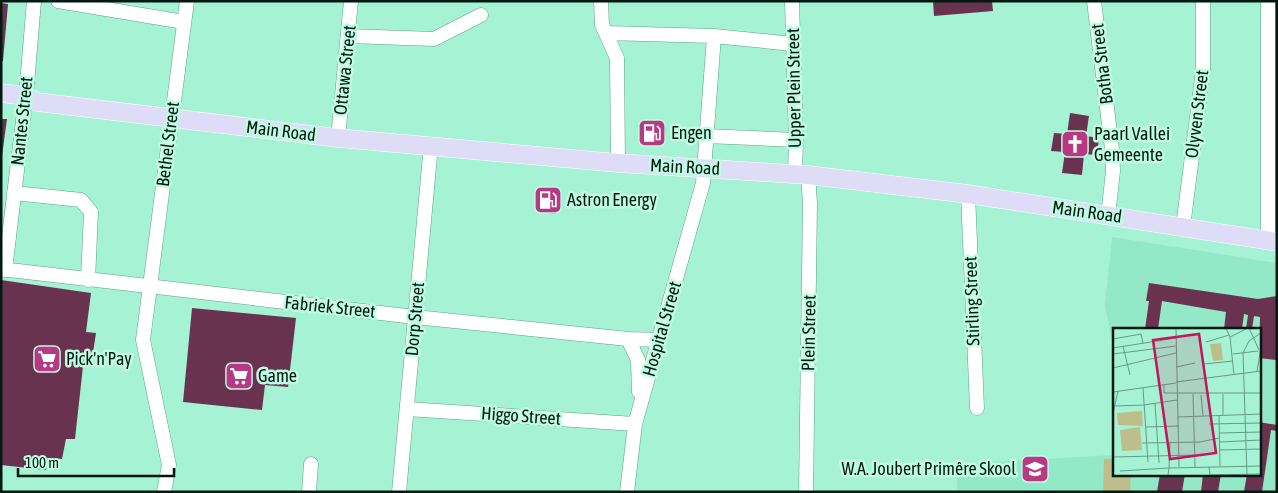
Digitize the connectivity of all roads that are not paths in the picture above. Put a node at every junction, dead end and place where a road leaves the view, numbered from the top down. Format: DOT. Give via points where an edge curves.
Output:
graph roads {
  1 [pos="34,1"];
  2 [pos="58,1"];
  3 [pos="187,1"];
  4 [pos="352,1"];
  5 [pos="601,1"];
  6 [pos="792,1"];
  7 [pos="1094,1"];
  8 [pos="1203,1"];
  9 [pos="1268,1"];
  10 [pos="481,15"];
  11 [pos="184,22"];
  12 [pos="606,33"];
  13 [pos="348,36"];
  14 [pos="714,36"];
  15 [pos="793,44"];
  16 [pos="1,93"];
  17 [pos="29,101"];
  18 [pos="1,103"];
  19 [pos="171,118"];
  20 [pos="706,136"];
  21 [pos="338,138"];
  22 [pos="796,140"];
  23 [pos="431,146"];
  24 [pos="618,163"];
  25 [pos="705,167"];
  26 [pos="801,174"];
  27 [pos="14,192"];
  28 [pos="968,194"];
  29 [pos="1108,216"];
  30 [pos="1183,227"];
  31 [pos="1272,241"];
  32 [pos="3,270"];
  33 [pos="88,280"];
  34 [pos="150,287"];
  35 [pos="415,317"];
  36 [pos="628,338"];
  37 [pos="658,340"];
  38 [pos="640,405"];
  39 [pos="977,408"];
  40 [pos="407,409"];
  41 [pos="635,424"];
  42 [pos="311,464"];
  43 [pos="164,492"];
  44 [pos="309,492"];
  45 [pos="399,492"];
  46 [pos="627,492"];
  47 [pos="806,492"];
  1 -- 17 [label="street, Nantes Street"];
  2 -- 11 [label="street"];
  3 -- 11 [label="street, Bethel Street"];
  4 -- 13 [label="street, Ottawa Street"];
  5 -- 12 [label="street"];
  6 -- 15 [label="street, Upper Plein Street"];
  7 -- 29 [label="street, Botha Street" via="1112,149"];
  8 -- 30 [label="street, Olyven Street" via="1203,70"];
  9 -- 31 [label="street"];
  10 -- 13 [label="street" via="434,40"];
  11 -- 19 [label="street, Bethel Street"];
  12 -- 14 [label="street"];
  12 -- 24 [label="street" via="616,58"];
  13 -- 21 [label="street, Ottawa Street"];
  14 -- 15 [label="street"];
  14 -- 20 [label="street, Hospital Street"];
  15 -- 22 [label="street, Upper Plein Street"];
  16 -- 17 [label="main road"];
  17 -- 18 [label="main road"];
  17 -- 19 [label="main road, Main Road"];
  17 -- 27 [label="street, Nantes Street"];
  19 -- 21 [label="main road, Main Road"];
  19 -- 34 [label="street, Bethel Street"];
  20 -- 22 [label="street"];
  20 -- 25 [label="street, Hospital Street"];
  21 -- 23 [label="main road, Main Road"];
  22 -- 26 [label="street, Upper Plein Street"];
  23 -- 24 [label="main road, Main Road"];
  23 -- 35 [label="street, Dorp Street"];
  24 -- 25 [label="main road, Main Road"];
  25 -- 26 [label="main road, Main Road"];
  25 -- 37 [label="street, Hospital Street" via="691,233"];
  26 -- 28 [label="main road, Main Road"];
  26 -- 47 [label="street, Plein Street" via="810,203"];
  27 -- 32 [label="street, Nantes Street"];
  27 -- 33 [label="street" via="81,200 87,205 91,212"];
  28 -- 29 [label="main road, Main Road"];
  28 -- 39 [label="street, Stirling Street"];
  29 -- 30 [label="main road, Main Road"];
  30 -- 31 [label="main road, Main Road"];
  32 -- 33 [label="street, Fabriek Street"];
  33 -- 34 [label="street, Fabriek Street"];
  34 -- 35 [label="street, Fabriek Street"];
  34 -- 43 [label="street, Bethel Street" via="143,340 169,466"];
  35 -- 36 [label="street, Fabriek Street"];
  35 -- 40 [label="street, Dorp Street"];
  36 -- 37 [label="street, Fabriek Street"];
  36 -- 38 [label="street" via="638,360"];
  37 -- 38 [label="street, Hospital Street"];
  38 -- 41 [label="street, Hospital Street"];
  40 -- 41 [label="street, Higgo Street"];
  40 -- 45 [label="street, Dorp Street"];
  41 -- 46 [label="street, Hospital Street"];
  42 -- 44 [label="street"];
}
